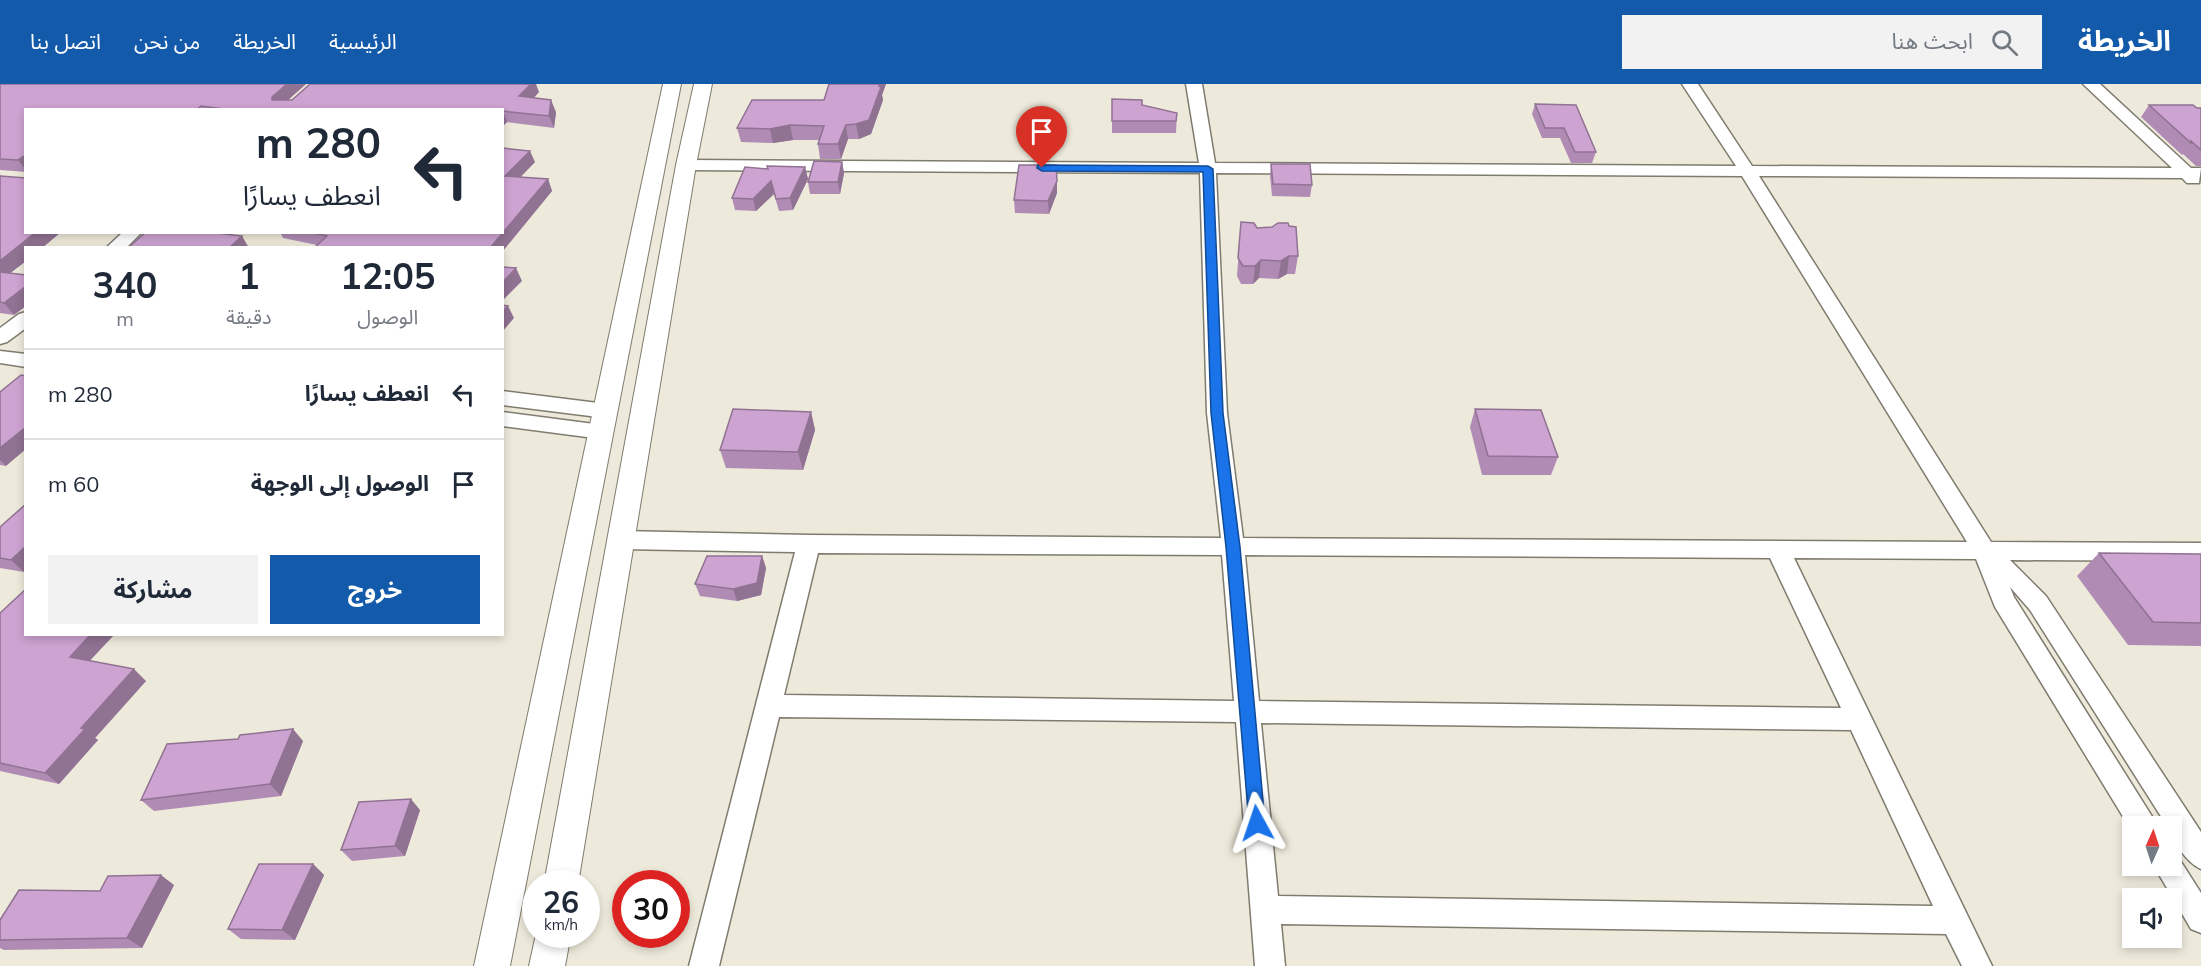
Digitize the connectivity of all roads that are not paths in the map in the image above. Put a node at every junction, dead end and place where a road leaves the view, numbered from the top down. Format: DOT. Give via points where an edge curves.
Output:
graph roads {
  1 [pos="672,84"];
  2 [pos="703,84"];
  3 [pos="1194,84"];
  4 [pos="1690,84"];
  5 [pos="2091,84"];
  6 [pos="686,165"];
  7 [pos="1208,169"];
  8 [pos="1748,172"];
  9 [pos="2194,173"];
  10 [pos="2201,186"];
  11 [pos="680,199"];
  12 [pos="648,201"];
  13 [pos="132,234"];
  14 [pos="117,246"];
  15 [pos="24,319"];
  16 [pos="0,337"];
  17 [pos="24,340"];
  18 [pos="0,357"];
  19 [pos="24,361"];
  20 [pos="504,398"];
  21 [pos="504,420"];
  22 [pos="604,421"];
  23 [pos="620,540"];
  24 [pos="809,544"];
  25 [pos="1233,547"];
  26 [pos="1778,550"];
  27 [pos="1984,552"];
  28 [pos="2201,552"];
  29 [pos="769,706"];
  30 [pos="1247,714"];
  31 [pos="1860,719"];
  32 [pos="2138,816"];
  33 [pos="2201,856"];
  34 [pos="563,870"];
  35 [pos="2174,876"];
  36 [pos="1265,910"];
  37 [pos="2201,919"];
  38 [pos="1954,920"];
  39 [pos="550,948"];
  40 [pos="492,966"];
  41 [pos="547,966"];
  42 [pos="704,966"];
  43 [pos="1270,966"];
  44 [pos="1977,966"];
  1 -- 12 [label="street"];
  2 -- 6 [label="street"];
  3 -- 7 [label="street"];
  4 -- 8 [label="street"];
  5 -- 9 [label="street"];
  6 -- 7 [label="street"];
  6 -- 11 [label="street"];
  7 -- 8 [label="street"];
  7 -- 25 [label="street" via="1217,413"];
  8 -- 9 [label="street"];
  8 -- 27 [label="street"];
  9 -- 10 [label="street"];
  11 -- 12 [label="street"];
  11 -- 23 [label="street"];
  12 -- 22 [label="street"];
  13 -- 14 [label="street"];
  15 -- 16 [label="street"];
  16 -- 17 [label="street"];
  18 -- 19 [label="street"];
  20 -- 22 [label="street"];
  21 -- 22 [label="street"];
  22 -- 40 [label="street"];
  23 -- 24 [label="street"];
  23 -- 34 [label="street"];
  24 -- 25 [label="street"];
  24 -- 29 [label="street"];
  25 -- 26 [label="street"];
  25 -- 30 [label="street"];
  26 -- 27 [label="street"];
  26 -- 31 [label="street"];
  27 -- 28 [label="street"];
  27 -- 32 [label="street" via="2004,600"];
  27 -- 33 [label="street" via="2014,576 2038,603"];
  29 -- 30 [label="street"];
  29 -- 42 [label="street"];
  30 -- 31 [label="street"];
  30 -- 36 [label="street"];
  31 -- 38 [label="street"];
  35 -- 37 [label="street"];
  36 -- 38 [label="street"];
  36 -- 43 [label="street"];
  38 -- 44 [label="street"];
  39 -- 41 [label="street"];
}
